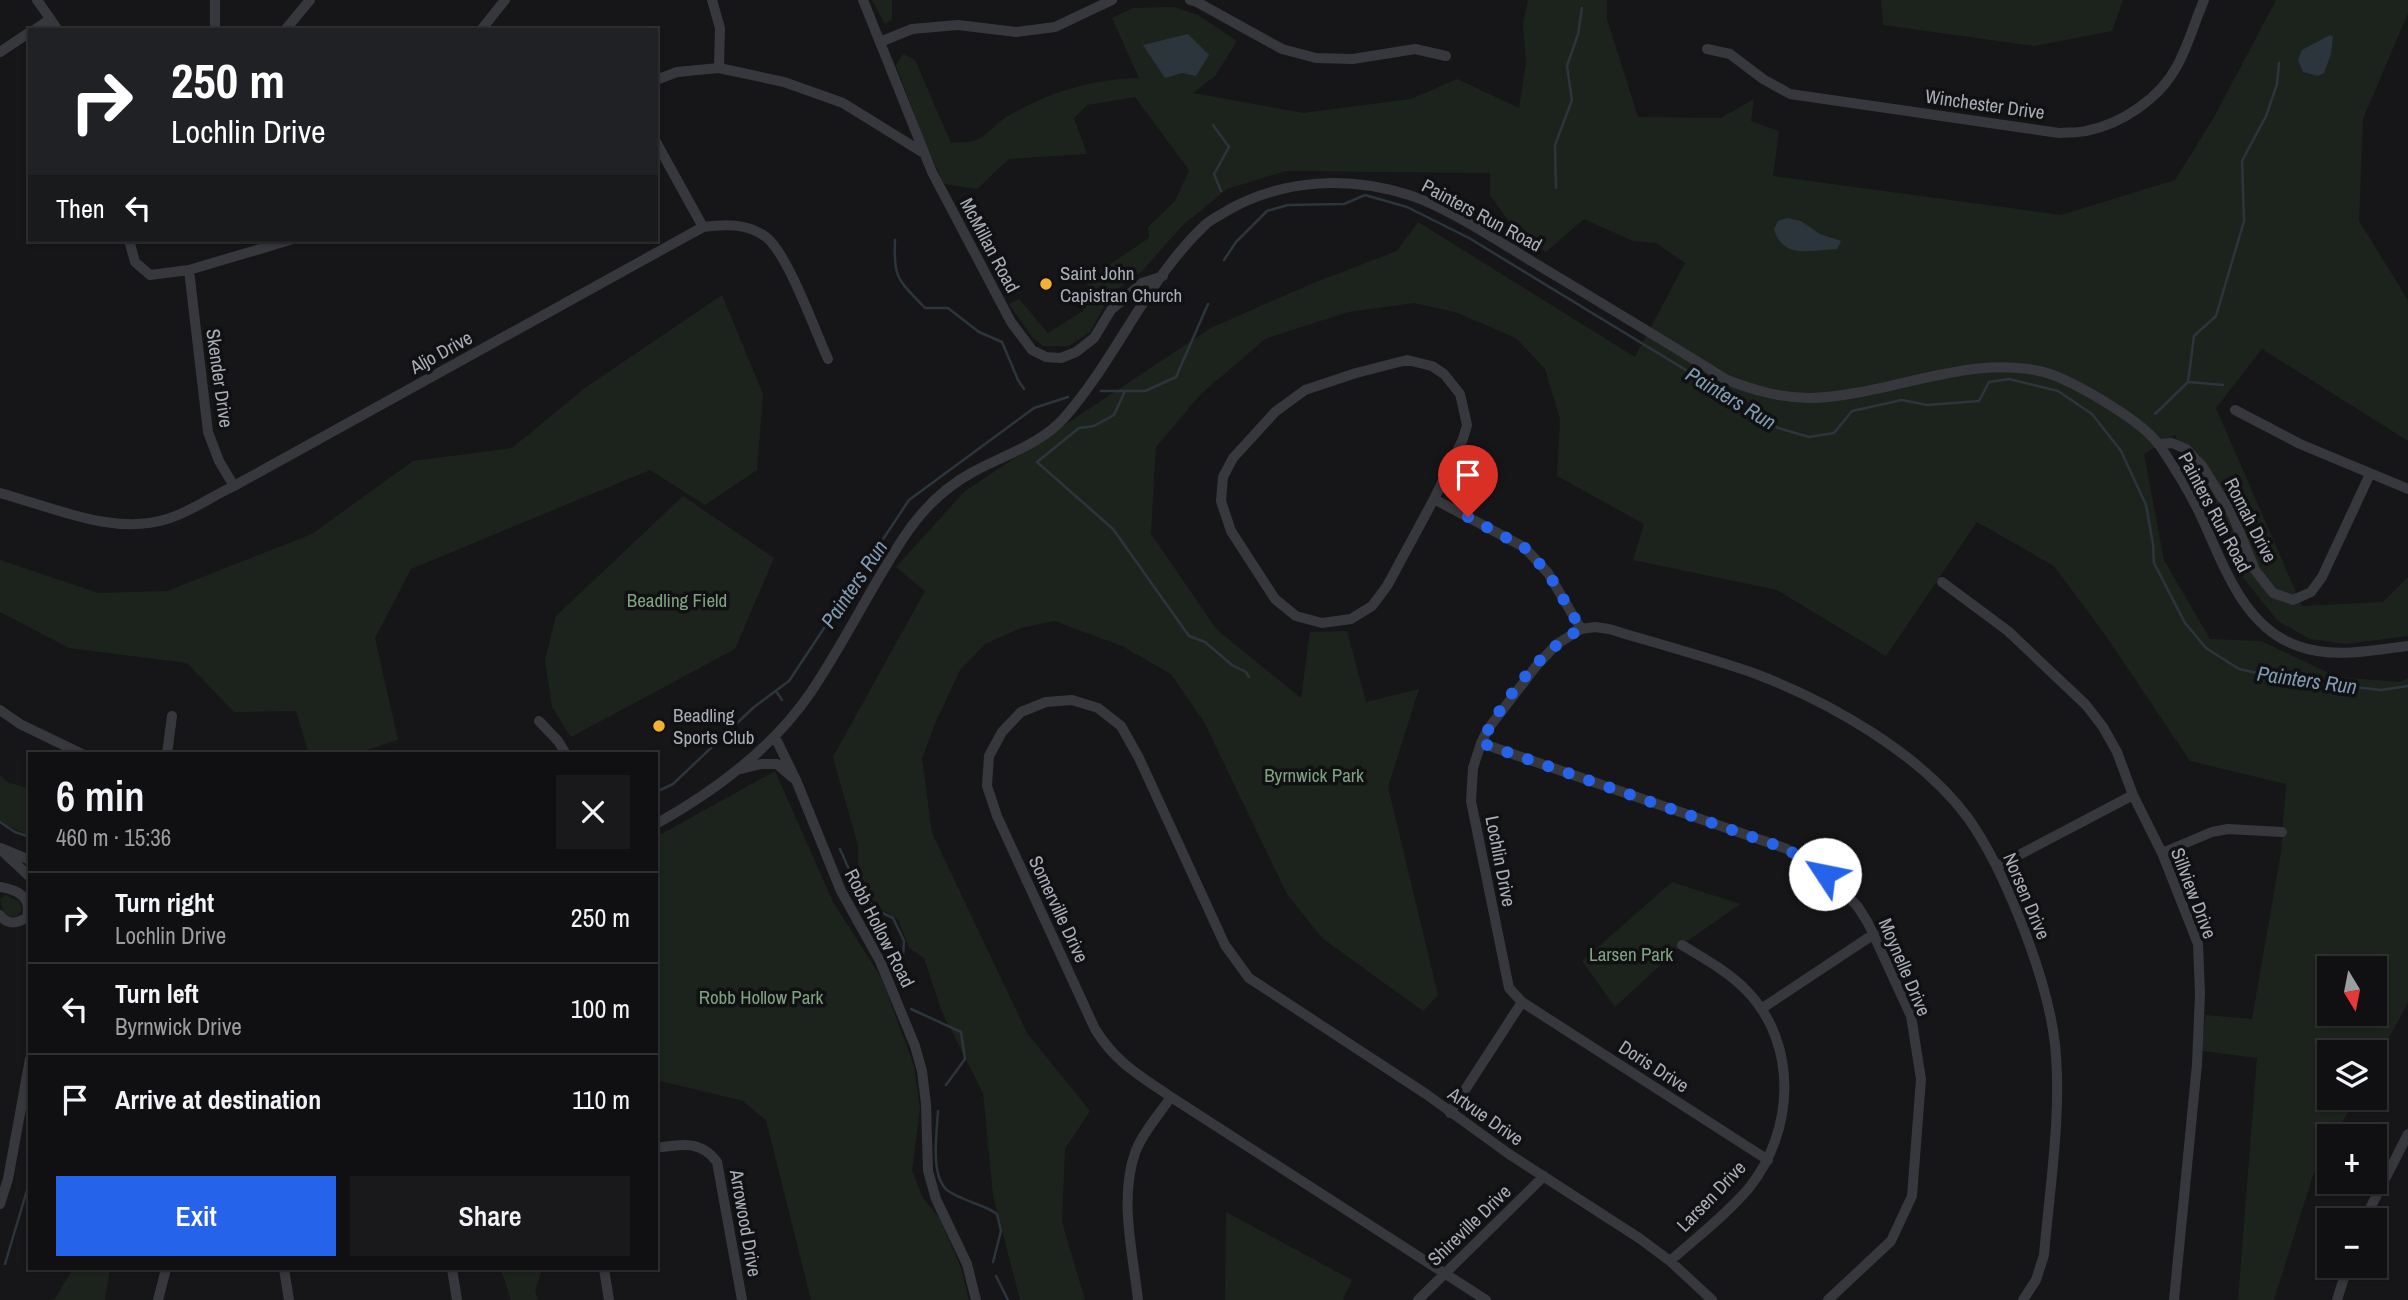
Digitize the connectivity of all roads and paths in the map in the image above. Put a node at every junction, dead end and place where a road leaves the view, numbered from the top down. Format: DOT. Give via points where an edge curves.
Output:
graph roads {
  1 [pos="37,0"];
  2 [pos="215,0"];
  3 [pos="310,0"];
  4 [pos="505,0"];
  5 [pos="712,0"];
  6 [pos="863,0"];
  7 [pos="1112,0"];
  8 [pos="1190,0"];
  9 [pos="2204,0"];
  10 [pos="50,19"];
  11 [pos="36,28"];
  12 [pos="57,28"];
  13 [pos="215,28"];
  14 [pos="287,28"];
  15 [pos="483,28"];
  16 [pos="28,34"];
  17 [pos="880,42"];
  18 [pos="1707,49"];
  19 [pos="0,52"];
  20 [pos="1446,56"];
  21 [pos="719,68"];
  22 [pos="658,79"];
  23 [pos="658,146"];
  24 [pos="922,152"];
  25 [pos="703,227"];
  26 [pos="130,242"];
  27 [pos="282,242"];
  28 [pos="189,270"];
  29 [pos="1163,276"];
  30 [pos="828,359"];
  31 [pos="2235,410"];
  32 [pos="2158,443"];
  33 [pos="2370,474"];
  34 [pos="234,486"];
  35 [pos="2408,489"];
  36 [pos="0,493"];
  37 [pos="1434,499"];
  38 [pos="1942,582"];
  39 [pos="1581,629"];
  40 [pos="2408,646"];
  41 [pos="0,710"];
  42 [pos="172,716"];
  43 [pos="539,721"];
  44 [pos="775,737"];
  45 [pos="1481,743"];
  46 [pos="78,752"];
  47 [pos="166,752"];
  48 [pos="565,752"];
  49 [pos="737,770"];
  50 [pos="796,780"];
  51 [pos="2133,795"];
  52 [pos="658,823"];
  53 [pos="2282,832"];
  54 [pos="0,848"];
  55 [pos="2162,853"];
  56 [pos="28,859"];
  57 [pos="1998,866"];
  58 [pos="28,875"];
  59 [pos="0,887"];
  60 [pos="28,907"];
  61 [pos="28,913"];
  62 [pos="0,915"];
  63 [pos="1874,934"];
  64 [pos="1682,945"];
  65 [pos="1237,964"];
  66 [pos="1522,1002"];
  67 [pos="1761,1009"];
  68 [pos="28,1070"];
  69 [pos="1171,1097"];
  70 [pos="1450,1113"];
  71 [pos="2408,1134"];
  72 [pos="658,1148"];
  73 [pos="1768,1160"];
  74 [pos="1544,1176"];
  75 [pos="0,1204"];
  76 [pos="2370,1208"];
  77 [pos="1670,1261"];
  78 [pos="166,1270"];
  79 [pos="284,1270"];
  80 [pos="452,1270"];
  81 [pos="604,1270"];
  82 [pos="1445,1273"];
  83 [pos="2344,1278"];
  84 [pos="158,1300"];
  85 [pos="289,1300"];
  86 [pos="457,1300"];
  87 [pos="609,1300"];
  88 [pos="742,1300"];
  89 [pos="976,1300"];
  90 [pos="1138,1300"];
  91 [pos="1418,1300"];
  92 [pos="1486,1300"];
  93 [pos="1712,1300"];
  94 [pos="1828,1300"];
  95 [pos="2024,1300"];
  96 [pos="2174,1300"];
  97 [pos="2337,1300"];
  1 -- 10 [label="street"];
  2 -- 13 [label="street"];
  3 -- 14 [label="street"];
  4 -- 15 [label="street"];
  5 -- 21 [label="street" via="720,28"];
  6 -- 17 [label="street, McMillan Road"];
  7 -- 17 [label="street" via="1055,27 1016,32 958,26 912,29"];
  8 -- 20 [label="street" via="1282,49 1316,58 1353,59 1415,49"];
  9 -- 18 [label="street, Winchester Drive" via="2177,66 2161,89 2133,112 2086,131 2059,132 1790,94 1730,54"];
  10 -- 11 [label="street"];
  10 -- 12 [label="street"];
  16 -- 19 [label="street"];
  17 -- 24 [label="street, McMillan Road"];
  21 -- 22 [label="street" via="677,72"];
  21 -- 24 [label="street" via="784,82 844,103"];
  23 -- 25 [label="street"];
  24 -- 29 [label="street, McMillan Road" via="980,267 1032,350 1061,358 1076,352 1094,338 1111,310 1143,283"];
  25 -- 30 [label="street, Aljo Drive" via="727,223 766,237 783,258"];
  25 -- 34 [label="street, Aljo Drive"];
  26 -- 28 [label="street" via="135,262 150,275"];
  27 -- 28 [label="street"];
  28 -- 34 [label="street, Skender Drive" via="208,432"];
  29 -- 32 [label="street, Painters Run Road" via="1210,220 1250,199 1287,188 1363,183 1412,195 1449,214 1727,380 1764,393 1808,398 1856,394 1961,371 2005,367 2049,374 2095,396"];
  29 -- 44 [label="street, Painters Run Road" via="1061,421 1020,450 970,473 932,501 904,537 810,693"];
  31 -- 33 [label="street"];
  32 -- 33 [label="street, Romah Drive" via="2186,449 2203,467 2233,516 2255,570 2273,593 2293,600 2311,592 2322,577"];
  32 -- 40 [label="street, Painters Run Road" via="2198,510 2238,595 2263,627 2297,646 2339,654"];
  33 -- 35 [label="street"];
  34 -- 36 [label="street, Aljo Drive" via="171,518 147,524 113,524"];
  37 -- 37 [label="street" via="1463,439 1467,425 1464,409 1460,394 1444,374 1407,360 1305,390 1275,412 1233,458 1223,477 1221,501 1231,531 1275,599 1296,616 1322,624 1351,619 1372,606"];
  37 -- 39 [label="street" via="1524,547 1548,573"];
  38 -- 51 [label="street, Sillview Drive" via="2008,631 2086,705 2117,752"];
  39 -- 45 [label="street, Lochlin Drive" via="1557,644 1537,665"];
  39 -- 57 [label="street, Norsen Drive" via="1609,629 1755,674 1869,730 1929,775 1967,817"];
  41 -- 46 [label="street"];
  42 -- 47 [label="street"];
  43 -- 48 [label="street"];
  44 -- 49 [label="street, Painters Run Road"];
  44 -- 50 [label="street, Robb Hollow Road"];
  45 -- 63 [label="street, Moynelle Drive" via="1787,849 1836,883"];
  45 -- 66 [label="street, Lochlin Drive" via="1473,768 1471,801 1509,988"];
  49 -- 50 [label="street" via="777,764"];
  49 -- 52 [label="street, Painters Run Road"];
  50 -- 89 [label="street, Robb Hollow Road" via="841,891 880,961 915,1046 926,1104 928,1171 967,1265"];
  51 -- 55 [label="street, Sillview Drive"];
  51 -- 57 [label="street"];
  53 -- 55 [label="street" via="2228,829"];
  54 -- 56 [label="street"];
  54 -- 58 [label="street"];
  55 -- 96 [label="street, Sillview Drive" via="2198,944 2200,993"];
  57 -- 95 [label="street, Norsen Drive" via="2045,990 2054,1042 2057,1093 2044,1255"];
  59 -- 60 [label="street" via="23,895"];
  61 -- 62 [label="street" via="12,923"];
  63 -- 67 [label="street"];
  63 -- 94 [label="street, Moynelle Drive" via="1911,1016 1921,1079 1912,1196 1891,1241"];
  64 -- 67 [label="street, Larsen Drive" via="1718,967"];
  65 -- 69 [label="street, Somerville Drive" via="1121,726 1098,708 1072,700 1046,702 1021,712 1002,732 989,756 987,786 997,816 1108,1051"];
  65 -- 70 [label="street, Artvue Drive" via="1249,978"];
  66 -- 70 [label="street"];
  66 -- 73 [label="street, Doris Drive"];
  67 -- 73 [label="street, Larsen Drive" via="1773,1029 1785,1084 1785,1107"];
  68 -- 75 [label="street"];
  69 -- 82 [label="street, Somerville Drive"];
  69 -- 90 [label="street" via="1136,1150 1128,1182"];
  70 -- 74 [label="street, Artvue Drive"];
  71 -- 76 [label="street"];
  72 -- 88 [label="street, Arrowood Drive" via="692,1144 712,1154 717,1162"];
  73 -- 77 [label="street, Larsen Drive" via="1748,1188"];
  74 -- 77 [label="street, Artvue Drive"];
  74 -- 82 [label="street, Shireville Drive"];
  77 -- 93 [label="street, Artvue Drive"];
  78 -- 84 [label="street"];
  79 -- 85 [label="street"];
  80 -- 86 [label="street"];
  81 -- 87 [label="street"];
  82 -- 91 [label="street, Shireville Drive"];
  82 -- 92 [label="street, Somerville Drive"];
  83 -- 97 [label="street"];
}
